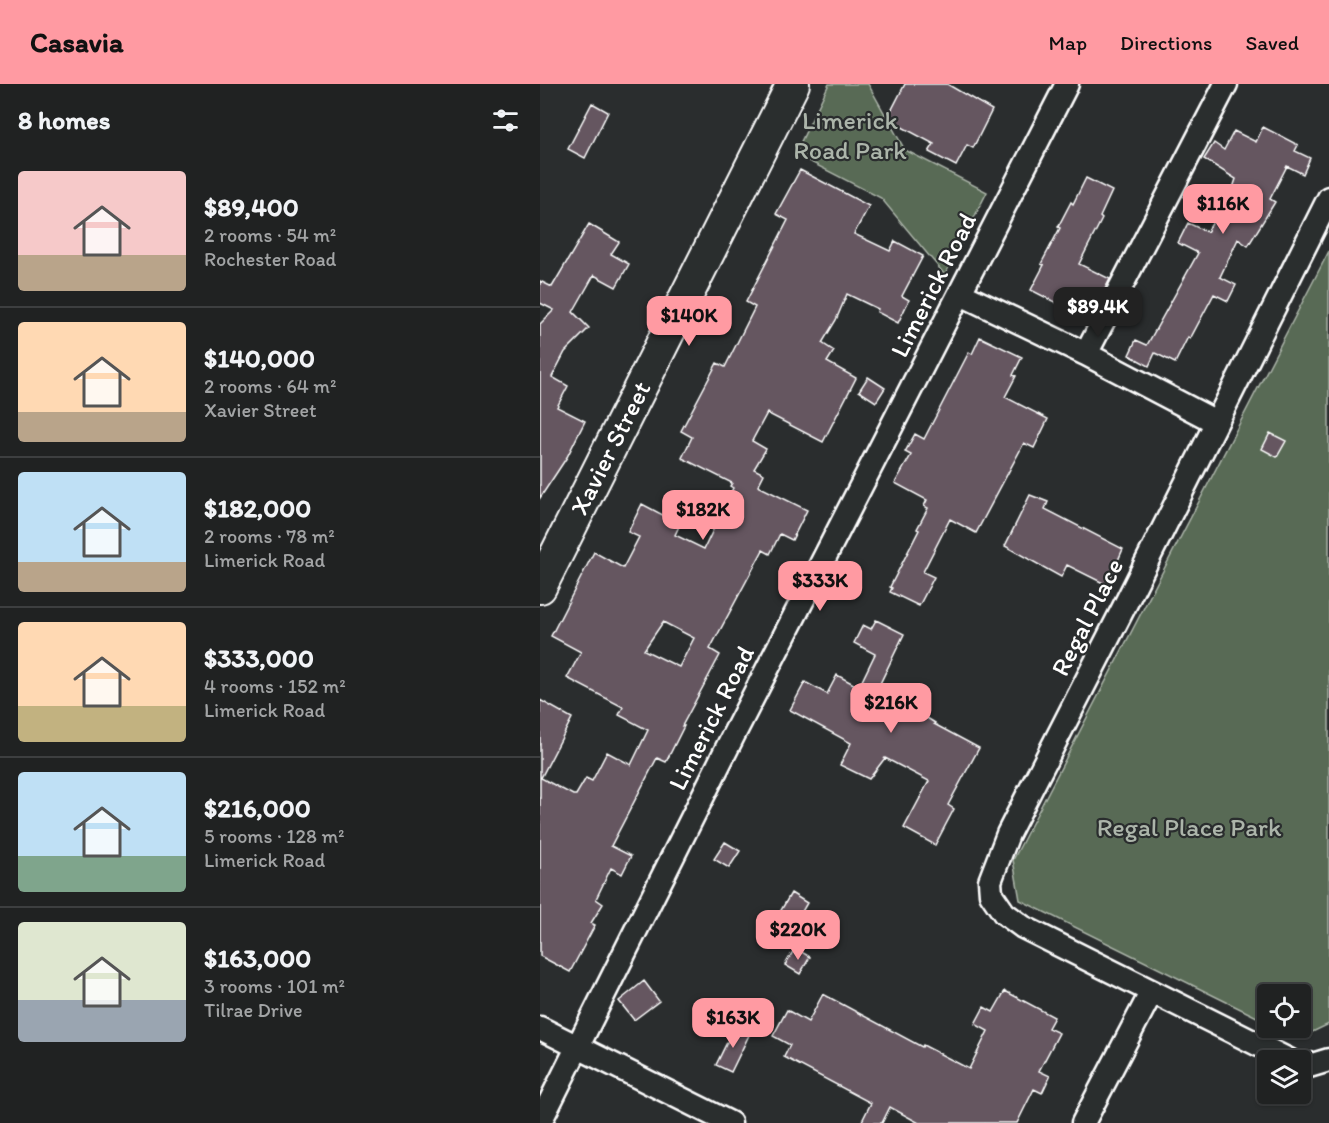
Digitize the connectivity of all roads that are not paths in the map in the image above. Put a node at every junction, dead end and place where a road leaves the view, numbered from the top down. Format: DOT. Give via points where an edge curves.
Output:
graph roads {
  1 [pos="793,84"];
  2 [pos="1067,84"];
  3 [pos="1226,84"];
  4 [pos="1329,198"];
  5 [pos="961,294"];
  6 [pos="1086,354"];
  7 [pos="1216,422"];
  8 [pos="540,587"];
  9 [pos="1151,993"];
  10 [pos="540,1028"];
  11 [pos="578,1048"];
  12 [pos="1268,1050"];
  13 [pos="1329,1060"];
  14 [pos="1311,1066"];
  15 [pos="540,1122"];
  16 [pos="730,1123"];
  17 [pos="1083,1123"];
  1 -- 8 [label="main road, Xavier Street"];
  2 -- 5 [label="street, Limerick Road"];
  3 -- 6 [label="street"];
  4 -- 7 [label="street, Regal Place"];
  5 -- 6 [label="street"];
  5 -- 11 [label="street, Limerick Road" via="733,736"];
  6 -- 7 [label="street"];
  7 -- 9 [label="street, Regal Place" via="1008,834 990,881 997,904 1023,927"];
  9 -- 12 [label="street, Regal Place"];
  9 -- 17 [label="street"];
  10 -- 11 [label="street"];
  11 -- 15 [label="street, Limerick Road"];
  11 -- 16 [label="street"];
  13 -- 14 [label="street"];
}
